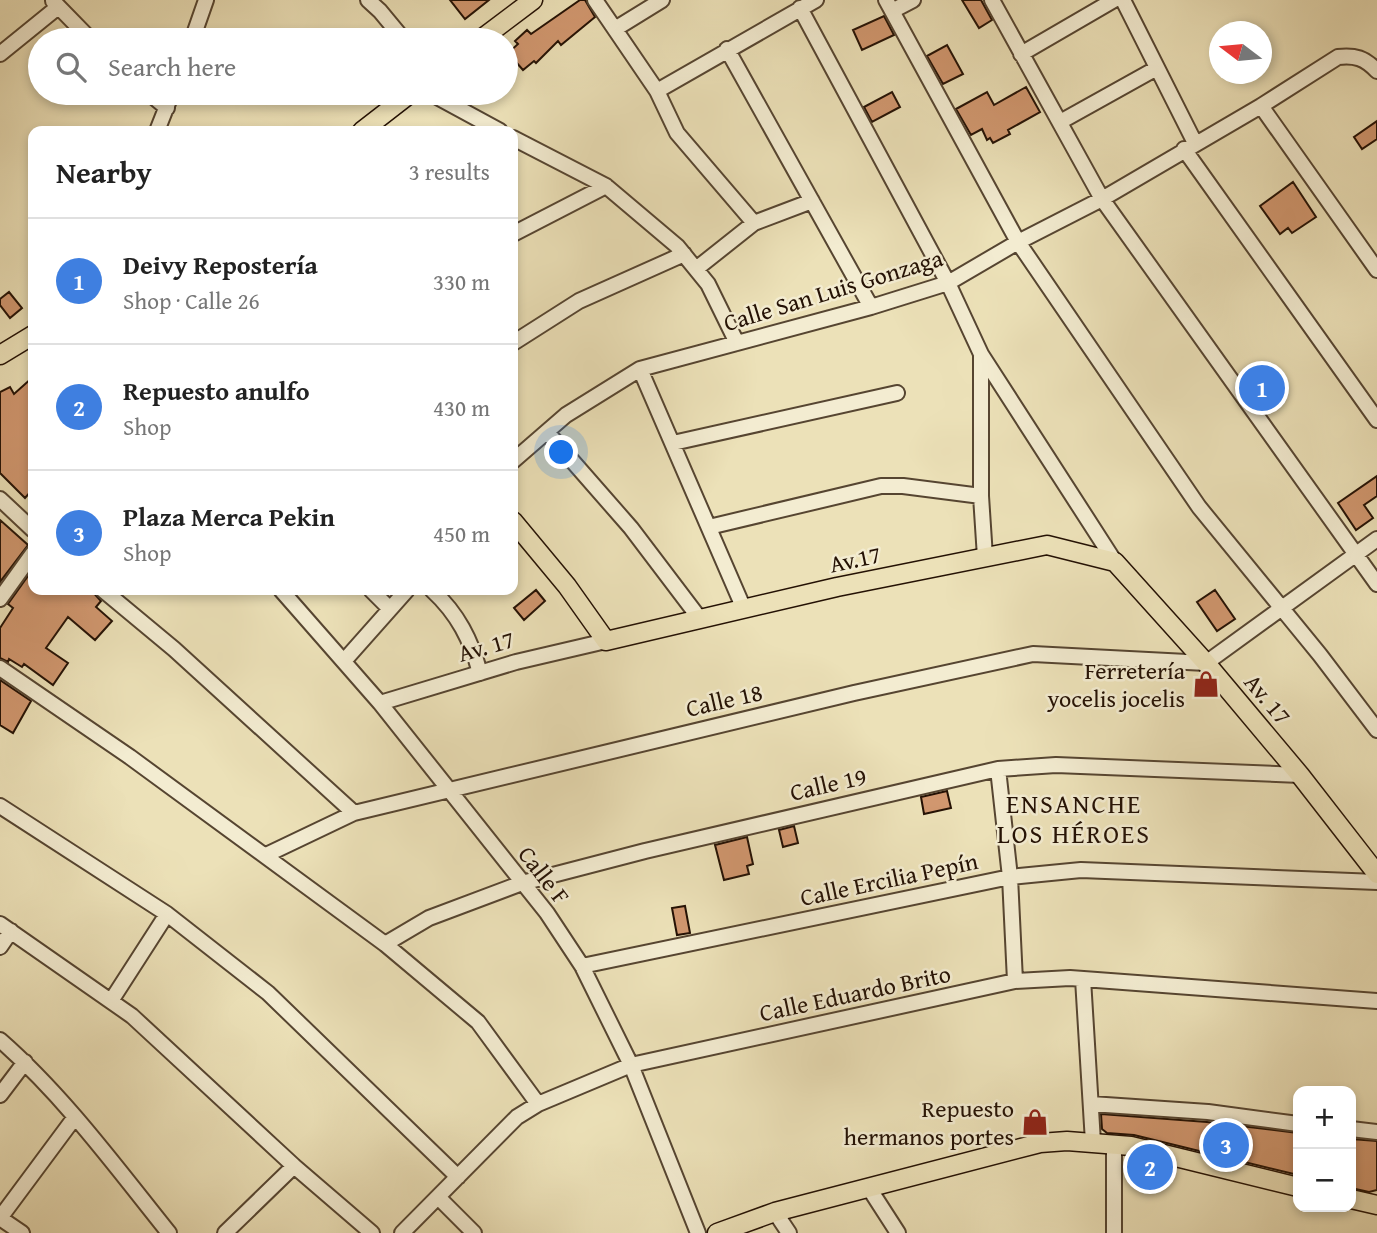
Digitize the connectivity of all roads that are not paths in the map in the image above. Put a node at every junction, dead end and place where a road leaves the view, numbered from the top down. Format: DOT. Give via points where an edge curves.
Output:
graph roads {
  1 [pos="206,0"];
  2 [pos="368,0"];
  3 [pos="533,0"];
  4 [pos="595,0"];
  5 [pos="662,0"];
  6 [pos="816,0"];
  7 [pos="913,0"];
  8 [pos="992,0"];
  9 [pos="1114,0"];
  10 [pos="1124,0"];
  11 [pos="55,3"];
  12 [pos="889,5"];
  13 [pos="800,8"];
  14 [pos="28,28"];
  15 [pos="28,28"];
  16 [pos="79,28"];
  17 [pos="196,28"];
  18 [pos="394,28"];
  19 [pos="496,28"];
  20 [pos="615,29"];
  21 [pos="727,49"];
  22 [pos="0,54"];
  23 [pos="1021,54"];
  24 [pos="1157,68"];
  25 [pos="1377,71"];
  26 [pos="657,91"];
  27 [pos="163,105"];
  28 [pos="168,105"];
  29 [pos="396,105"];
  30 [pos="452,105"];
  31 [pos="1261,106"];
  32 [pos="167,108"];
  33 [pos="1060,122"];
  34 [pos="158,126"];
  35 [pos="368,126"];
  36 [pos="491,126"];
  37 [pos="518,141"];
  38 [pos="1189,146"];
  39 [pos="606,186"];
  40 [pos="1102,199"];
  41 [pos="812,201"];
  42 [pos="754,223"];
  43 [pos="518,231"];
  44 [pos="1018,242"];
  45 [pos="684,254"];
  46 [pos="696,269"];
  47 [pos="1377,270"];
  48 [pos="947,283"];
  49 [pos="871,307"];
  50 [pos="28,337"];
  51 [pos="518,340"];
  52 [pos="737,344"];
  53 [pos="981,354"];
  54 [pos="0,355"];
  55 [pos="640,369"];
  56 [pos="897,393"];
  57 [pos="1377,420"];
  58 [pos="547,432"];
  59 [pos="673,443"];
  60 [pos="518,457"];
  61 [pos="981,496"];
  62 [pos="0,499"];
  63 [pos="28,525"];
  64 [pos="518,527"];
  65 [pos="709,527"];
  66 [pos="1377,539"];
  67 [pos="1354,556"];
  68 [pos="985,557"];
  69 [pos="28,559"];
  70 [pos="1115,562"];
  71 [pos="1377,584"];
  72 [pos="109,595"];
  73 [pos="285,595"];
  74 [pos="376,595"];
  75 [pos="402,595"];
  76 [pos="437,595"];
  77 [pos="0,599"];
  78 [pos="389,608"];
  79 [pos="1282,608"];
  80 [pos="744,609"];
  81 [pos="701,619"];
  82 [pos="606,640"];
  83 [pos="344,661"];
  84 [pos="1206,663"];
  85 [pos="0,668"];
  86 [pos="480,673"];
  87 [pos="380,703"];
  88 [pos="1377,730"];
  89 [pos="998,769"];
  90 [pos="1300,775"];
  91 [pos="450,792"];
  92 [pos="0,806"];
  93 [pos="354,813"];
  94 [pos="266,855"];
  95 [pos="1377,874"];
  96 [pos="1010,877"];
  97 [pos="1377,882"];
  98 [pos="522,883"];
  99 [pos="167,914"];
  100 [pos="5,928"];
  101 [pos="385,944"];
  102 [pos="0,947"];
  103 [pos="582,966"];
  104 [pos="1083,979"];
  105 [pos="1015,982"];
  106 [pos="111,1001"];
  107 [pos="1377,1001"];
  108 [pos="0,1040"];
  109 [pos="25,1062"];
  110 [pos="631,1065"];
  111 [pos="0,1095"];
  112 [pos="538,1104"];
  113 [pos="1091,1104"];
  114 [pos="75,1117"];
  115 [pos="1293,1123"];
  116 [pos="1356,1130"];
  117 [pos="1377,1132"];
  118 [pos="1093,1142"];
  119 [pos="1114,1144"];
  120 [pos="293,1166"];
  121 [pos="458,1177"];
  122 [pos="1293,1186"];
  123 [pos="869,1188"];
  124 [pos="439,1198"];
  125 [pos="1356,1200"];
  126 [pos="1377,1205"];
  127 [pos="775,1212"];
  128 [pos="0,1218"];
  129 [pos="22,1233"];
  130 [pos="170,1233"];
  131 [pos="225,1233"];
  132 [pos="372,1233"];
  133 [pos="402,1233"];
  134 [pos="474,1233"];
  135 [pos="698,1233"];
  136 [pos="717,1233"];
  137 [pos="789,1233"];
  138 [pos="898,1233"];
  139 [pos="1114,1233"];
  1 -- 17 [label="street"];
  2 -- 18 [label="street"];
  3 -- 19 [label="main road"];
  4 -- 20 [label="street"];
  5 -- 20 [label="street"];
  6 -- 13 [label="street"];
  7 -- 12 [label="street"];
  8 -- 23 [label="street"];
  9 -- 23 [label="street"];
  10 -- 24 [label="street"];
  11 -- 15 [label="street"];
  11 -- 16 [label="street"];
  12 -- 44 [label="street"];
  13 -- 21 [label="street"];
  13 -- 48 [label="street"];
  14 -- 22 [label="street"];
  20 -- 26 [label="street"];
  21 -- 26 [label="street"];
  21 -- 41 [label="street"];
  23 -- 33 [label="street"];
  24 -- 33 [label="street"];
  24 -- 38 [label="street"];
  25 -- 31 [label="street, Calle San Luis Gonzaga" via="1365,59 1338,57"];
  26 -- 42 [label="street" via="677,133"];
  27 -- 32 [label="street"];
  28 -- 32 [label="street"];
  29 -- 35 [label="main road"];
  30 -- 36 [label="street"];
  31 -- 38 [label="street, Calle San Luis Gonzaga"];
  31 -- 47 [label="street"];
  32 -- 34 [label="street"];
  33 -- 40 [label="street"];
  37 -- 39 [label="street"];
  38 -- 40 [label="street, Calle San Luis Gonzaga"];
  38 -- 57 [label="street"];
  39 -- 43 [label="street"];
  39 -- 45 [label="street"];
  40 -- 44 [label="street, Calle San Luis Gonzaga"];
  40 -- 67 [label="street"];
  41 -- 42 [label="street"];
  41 -- 49 [label="street"];
  42 -- 46 [label="street"];
  44 -- 48 [label="street, Calle San Luis Gonzaga"];
  44 -- 79 [label="street" via="1199,507"];
  45 -- 46 [label="street"];
  45 -- 51 [label="street" via="579,301"];
  46 -- 52 [label="street"];
  48 -- 49 [label="street, Calle San Luis Gonzaga"];
  48 -- 53 [label="street"];
  49 -- 52 [label="street, Calle San Luis Gonzaga"];
  50 -- 54 [label="main road"];
  52 -- 55 [label="street, Calle San Luis Gonzaga"];
  53 -- 61 [label="street"];
  53 -- 70 [label="street"];
  55 -- 58 [label="street, Calle San Luis Gonzaga"];
  55 -- 59 [label="street"];
  56 -- 59 [label="street"];
  58 -- 60 [label="street, Calle San Luis Gonzaga"];
  58 -- 81 [label="street" via="631,528"];
  59 -- 65 [label="street"];
  61 -- 65 [label="street" via="881,486"];
  61 -- 68 [label="street"];
  62 -- 63 [label="street"];
  64 -- 82 [label="main road"];
  65 -- 80 [label="street"];
  66 -- 67 [label="street"];
  67 -- 71 [label="street"];
  67 -- 79 [label="street"];
  68 -- 70 [label="main road, Av.17" via="1047,545"];
  68 -- 80 [label="main road, Av.17"];
  69 -- 77 [label="street"];
  70 -- 84 [label="main road, Av. 17"];
  72 -- 93 [label="street"];
  73 -- 83 [label="street, Calle F"];
  74 -- 78 [label="street"];
  75 -- 78 [label="street"];
  76 -- 86 [label="street" via="465,630"];
  78 -- 83 [label="street"];
  79 -- 84 [label="street"];
  79 -- 88 [label="street"];
  80 -- 81 [label="main road, Av.17"];
  81 -- 82 [label="main road, Av.17"];
  82 -- 86 [label="street, Av. 17"];
  83 -- 87 [label="street, Calle F"];
  84 -- 90 [label="main road, Av. 17"];
  84 -- 91 [label="street, Calle 18" via="1033,654"];
  85 -- 94 [label="street"];
  86 -- 87 [label="street, Av. 17"];
  87 -- 91 [label="street, Calle F"];
  89 -- 90 [label="street, Calle 19" via="1056,765"];
  89 -- 96 [label="street"];
  89 -- 98 [label="street, Calle 19"];
  90 -- 95 [label="main road, Av. 17"];
  91 -- 93 [label="street, Calle 18"];
  91 -- 98 [label="street, Calle F"];
  92 -- 99 [label="street"];
  93 -- 94 [label="street, Calle 18"];
  94 -- 101 [label="street"];
  96 -- 97 [label="street, Calle Ercilia Pepín" via="1081,870"];
  96 -- 103 [label="street, Calle Ercilia Pepín"];
  96 -- 105 [label="street"];
  98 -- 101 [label="street, Calle 19" via="429,918"];
  98 -- 103 [label="street, Calle F"];
  99 -- 106 [label="street"];
  99 -- 121 [label="street" via="268,993"];
  100 -- 102 [label="street"];
  100 -- 106 [label="street"];
  101 -- 112 [label="street" via="478,1022"];
  103 -- 110 [label="street, Calle F"];
  104 -- 105 [label="street, Calle Eduardo Brito"];
  104 -- 107 [label="street, Calle Eduardo Brito"];
  104 -- 113 [label="street"];
  105 -- 110 [label="street, Calle Eduardo Brito"];
  106 -- 120 [label="street"];
  108 -- 109 [label="street"];
  109 -- 111 [label="street"];
  109 -- 114 [label="street"];
  110 -- 112 [label="street, Calle Eduardo Brito"];
  110 -- 135 [label="street, Calle F"];
  112 -- 121 [label="street, Calle Eduardo Brito" via="517,1117"];
  113 -- 115 [label="street"];
  113 -- 118 [label="street"];
  114 -- 128 [label="street"];
  114 -- 130 [label="street"];
  116 -- 117 [label="street"];
  118 -- 119 [label="main road"];
  118 -- 123 [label="main road" via="1040,1143"];
  119 -- 122 [label="main road"];
  119 -- 139 [label="street"];
  120 -- 131 [label="street"];
  120 -- 132 [label="street"];
  121 -- 124 [label="street, Calle Eduardo Brito"];
  123 -- 127 [label="main road"];
  123 -- 138 [label="street"];
  124 -- 133 [label="street, Calle Eduardo Brito"];
  124 -- 134 [label="street"];
  125 -- 126 [label="main road"];
  127 -- 136 [label="main road"];
  127 -- 137 [label="street"];
  128 -- 129 [label="street"];
}
